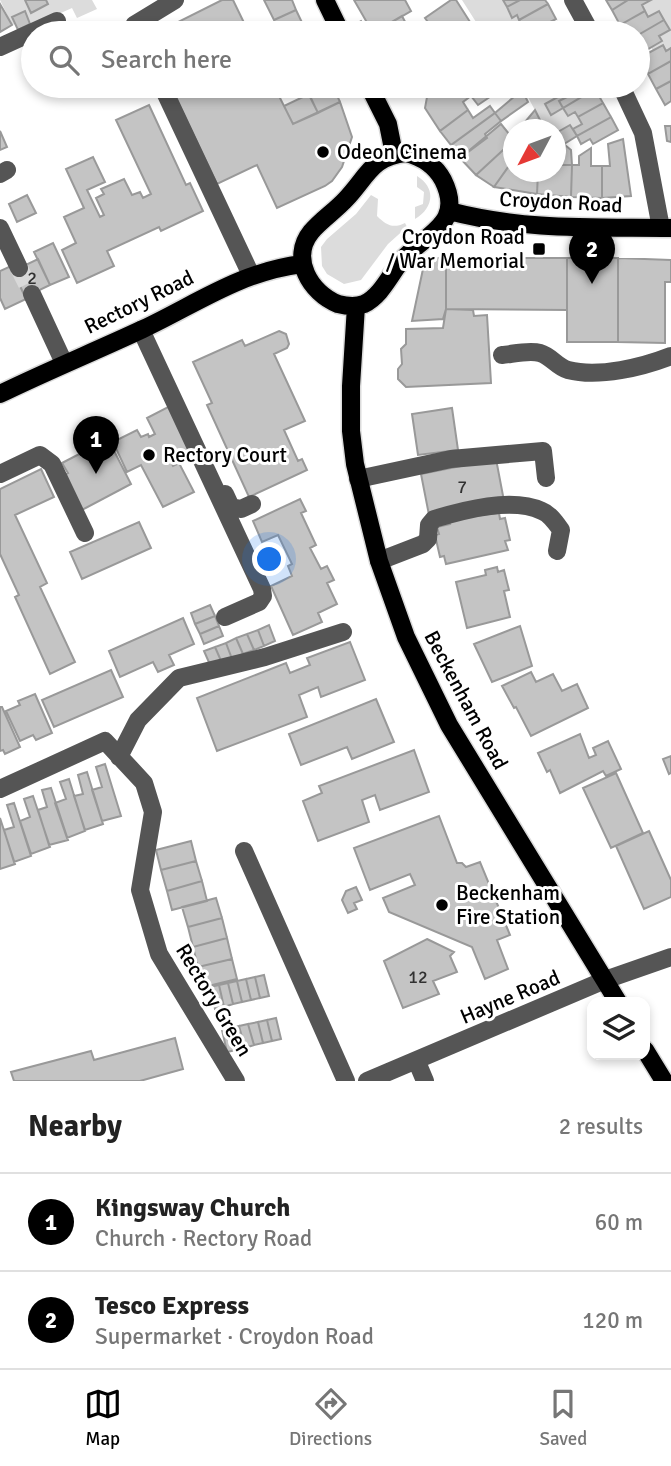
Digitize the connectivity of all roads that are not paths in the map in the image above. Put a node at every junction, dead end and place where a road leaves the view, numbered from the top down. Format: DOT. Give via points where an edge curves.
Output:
graph roads {
  1 [pos="175,0"];
  2 [pos="325,0"];
  3 [pos="573,0"];
  4 [pos="141,21"];
  5 [pos="335,21"];
  6 [pos="584,21"];
  7 [pos="21,37"];
  8 [pos="0,47"];
  9 [pos="169,98"];
  10 [pos="375,98"];
  11 [pos="627,98"];
  12 [pos="394,154"];
  13 [pos="449,211"];
  14 [pos="0,228"];
  15 [pos="666,228"];
  16 [pos="302,264"];
  17 [pos="19,268"];
  18 [pos="251,275"];
  19 [pos="32,294"];
  20 [pos="356,306"];
  21 [pos="147,327"];
  22 [pos="502,355"];
  23 [pos="671,356"];
  24 [pos="64,363"];
  25 [pos="0,394"];
  26 [pos="0,474"];
  27 [pos="546,478"];
  28 [pos="358,479"];
  29 [pos="252,503"];
  30 [pos="85,533"];
  31 [pos="557,551"];
  32 [pos="379,561"];
  33 [pos="225,617"];
  34 [pos="343,632"];
  35 [pos="119,757"];
  36 [pos="0,789"];
  37 [pos="244,851"];
  38 [pos="671,957"];
  39 [pos="605,980"];
  40 [pos="615,997"];
  41 [pos="650,1058"];
  42 [pos="417,1062"];
  43 [pos="236,1081"];
  44 [pos="346,1081"];
  45 [pos="367,1081"];
  46 [pos="425,1081"];
  47 [pos="664,1081"];
  1 -- 4 [label="street"];
  2 -- 5 [label="main road"];
  3 -- 6 [label="street"];
  7 -- 8 [label="street"];
  9 -- 18 [label="street"];
  10 -- 12 [label="main road" via="388,124"];
  11 -- 15 [label="street" via="643,133"];
  12 -- 13 [label="main road" via="418,156 434,168 447,189"];
  12 -- 16 [label="main road" via="372,166 350,195 313,229 305,239"];
  13 -- 15 [label="main road, Croydon Road" via="549,228"];
  13 -- 20 [label="main road" via="435,233 405,258 374,297"];
  14 -- 17 [label="street"];
  16 -- 18 [label="main road, Rectory Road"];
  16 -- 20 [label="main road" via="317,292 343,306"];
  18 -- 21 [label="main road, Rectory Road"];
  19 -- 24 [label="street"];
  20 -- 28 [label="main road, Beckenham Road" via="351,431"];
  21 -- 24 [label="main road, Rectory Road"];
  21 -- 29 [label="street" via="231,507 241,509"];
  21 -- 33 [label="street" via="262,589 259,601"];
  22 -- 23 [label="street" via="539,353 558,366 579,372 625,370"];
  24 -- 25 [label="main road, Rectory Road"];
  26 -- 30 [label="street" via="40,455 52,464"];
  27 -- 28 [label="street" via="542,451 451,459"];
  28 -- 32 [label="main road, Beckenham Road"];
  31 -- 32 [label="street" via="561,530 550,516 506,504 434,519 423,544"];
  32 -- 39 [label="main road, Beckenham Road" via="406,637 435,699"];
  34 -- 35 [label="street" via="179,678 138,720"];
  35 -- 36 [label="street, Rectory Green" via="106,741"];
  35 -- 43 [label="street, Rectory Green" via="144,782 153,812 140,890 159,954"];
  37 -- 44 [label="street"];
  38 -- 39 [label="street, Hayne Road"];
  39 -- 40 [label="main road, Beckenham Road"];
  39 -- 42 [label="street, Hayne Road"];
  41 -- 47 [label="main road"];
  42 -- 45 [label="street, Hayne Road"];
  42 -- 46 [label="street"];
}
